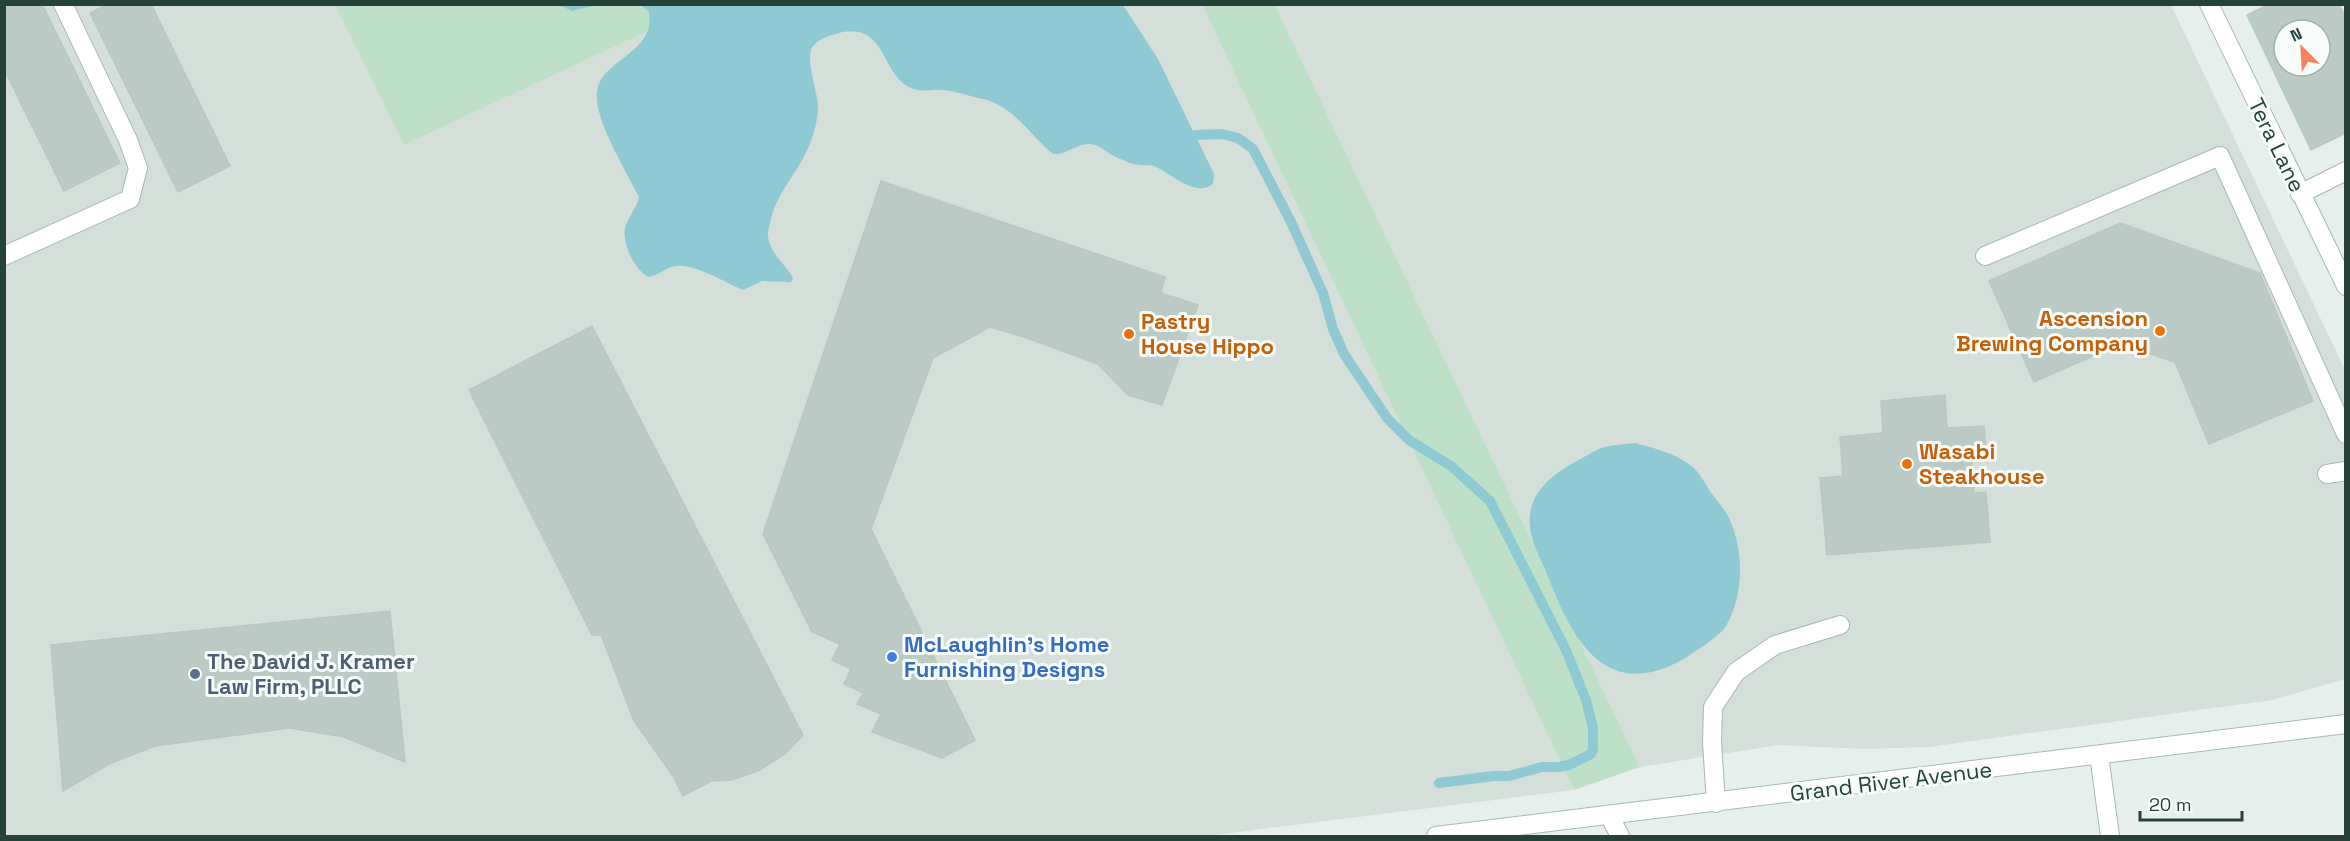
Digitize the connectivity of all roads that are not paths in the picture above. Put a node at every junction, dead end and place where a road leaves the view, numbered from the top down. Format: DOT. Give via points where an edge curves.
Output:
graph roads {
  1 [pos="63,4"];
  2 [pos="2209,4"];
  3 [pos="2346,171"];
  4 [pos="2300,194"];
  5 [pos="4,256"];
  6 [pos="1985,256"];
  7 [pos="2346,286"];
  8 [pos="2346,434"];
  9 [pos="2346,471"];
  10 [pos="2326,474"];
  11 [pos="1840,625"];
  12 [pos="2346,724"];
  13 [pos="2099,755"];
  14 [pos="1716,802"];
  15 [pos="1609,815"];
  16 [pos="1543,830"];
  17 [pos="1436,837"];
  18 [pos="1620,837"];
  19 [pos="2110,837"];
  1 -- 5 [label="main road" via="138,168 130,199"];
  2 -- 4 [label="main road, Tera Lane"];
  3 -- 4 [label="main road"];
  4 -- 7 [label="main road, Tera Lane"];
  6 -- 8 [label="main road" via="2220,156"];
  9 -- 10 [label="main road"];
  11 -- 14 [label="main road" via="1775,645 1736,672 1713,706"];
  12 -- 13 [label="main road, Grand River Avenue"];
  13 -- 14 [label="main road, Grand River Avenue"];
  13 -- 19 [label="main road"];
  14 -- 15 [label="main road, Grand River Avenue"];
  15 -- 16 [label="main road, Grand River Avenue"];
  15 -- 18 [label="main road"];
  16 -- 17 [label="main road, Grand River Avenue"];
}
